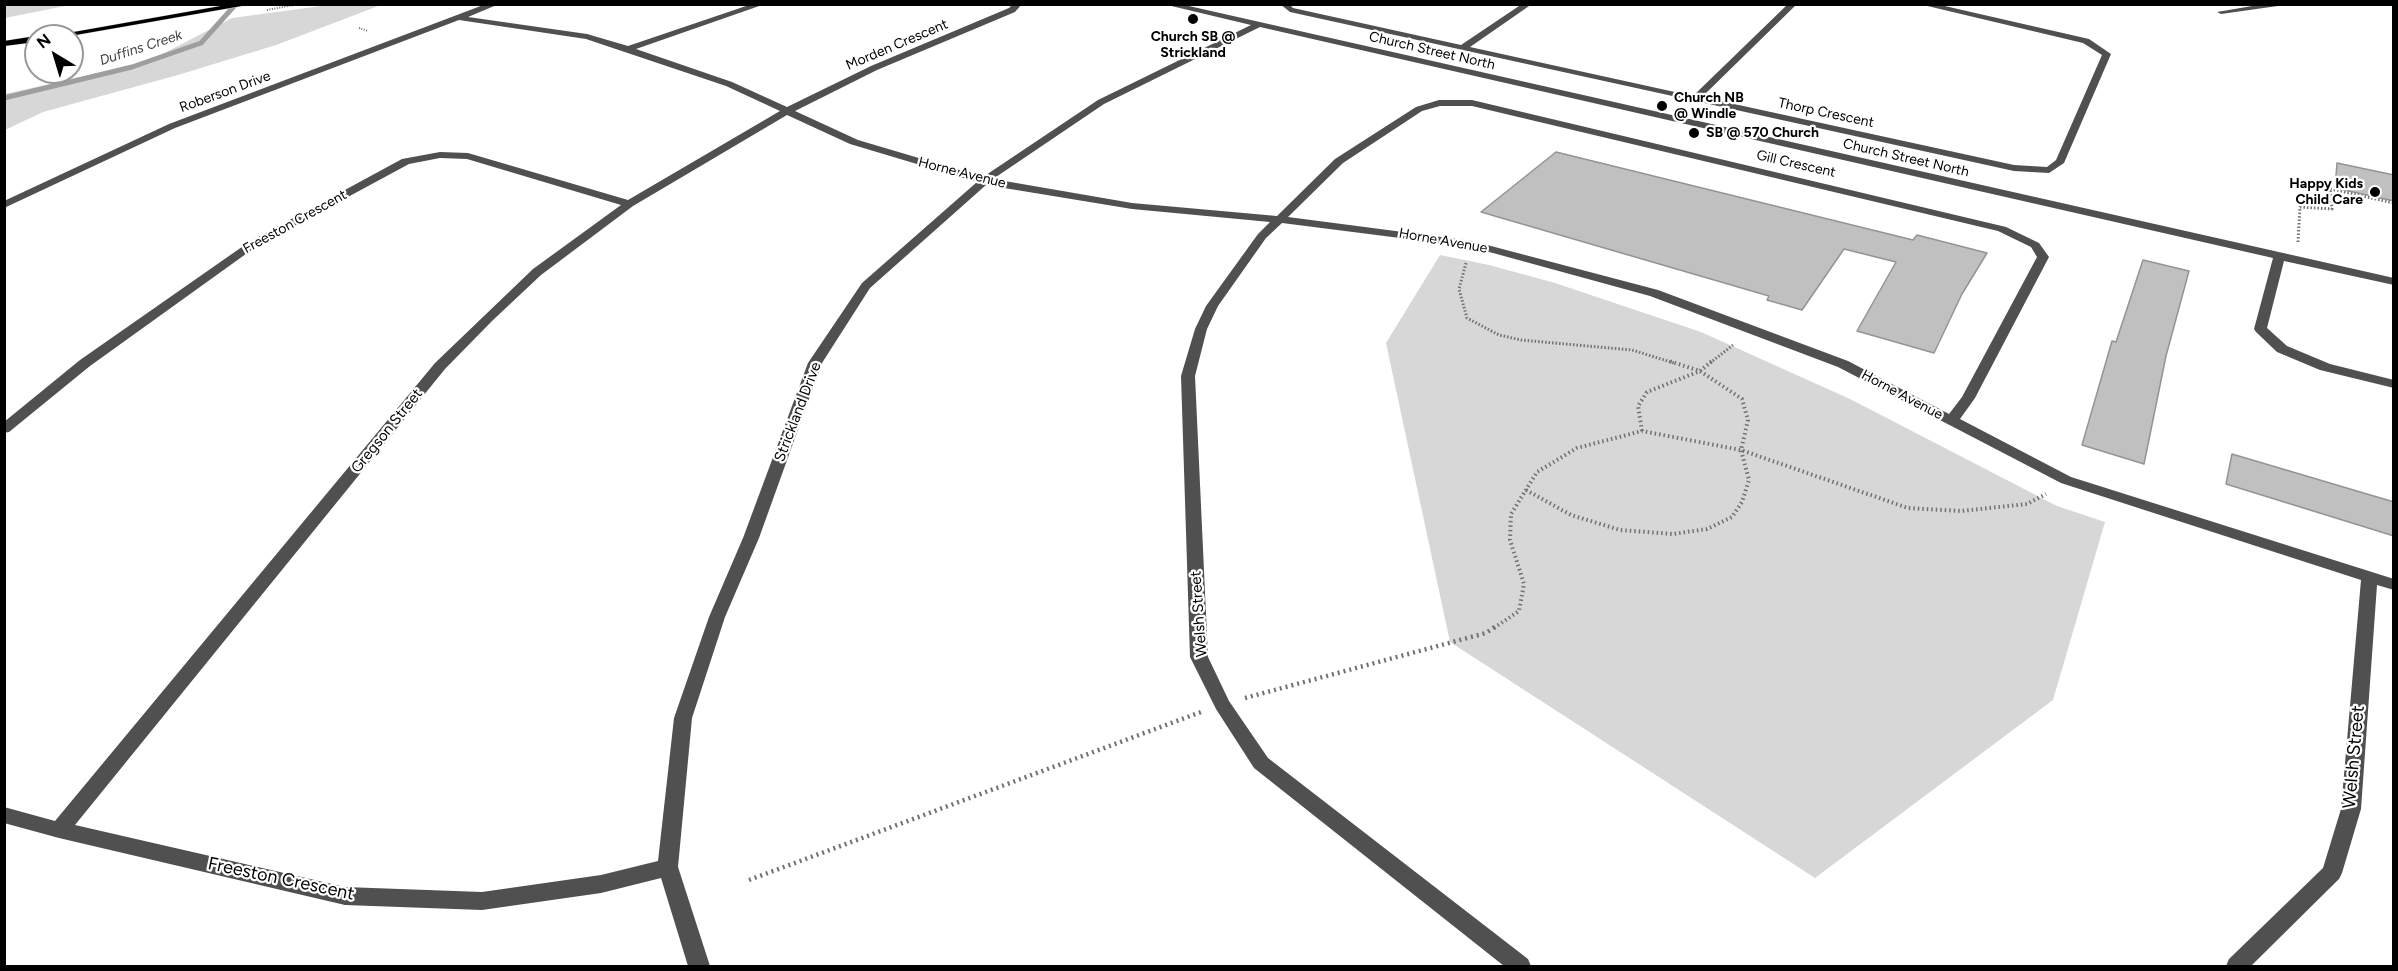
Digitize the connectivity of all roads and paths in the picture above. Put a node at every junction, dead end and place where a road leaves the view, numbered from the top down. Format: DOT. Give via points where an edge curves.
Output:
graph roads {
  1 [pos="249,4"];
  2 [pos="495,4"];
  3 [pos="760,4"];
  4 [pos="1018,4"];
  5 [pos="1167,4"];
  6 [pos="1284,4"];
  7 [pos="1528,4"];
  8 [pos="1793,4"];
  9 [pos="1923,4"];
  10 [pos="2288,4"];
  11 [pos="2221,12"];
  12 [pos="460,18"];
  13 [pos="1258,25"];
  14 [pos="84,31"];
  15 [pos="24,41"];
  16 [pos="4,44"];
  17 [pos="1463,48"];
  18 [pos="628,49"];
  19 [pos="1696,98"];
  20 [pos="787,111"];
  21 [pos="984,181"];
  22 [pos="2394,203"];
  23 [pos="629,204"];
  24 [pos="4,205"];
  25 [pos="1278,219"];
  26 [pos="2298,249"];
  27 [pos="2279,256"];
  28 [pos="1468,257"];
  29 [pos="2394,282"];
  30 [pos="1736,343"];
  31 [pos="1700,370"];
  32 [pos="2394,384"];
  33 [pos="1951,421"];
  34 [pos="4,429"];
  35 [pos="1642,431"];
  36 [pos="1740,450"];
  37 [pos="1526,490"];
  38 [pos="2047,494"];
  39 [pos="2369,577"];
  40 [pos="2394,585"];
  41 [pos="1222,704"];
  42 [pos="4,815"];
  43 [pos="59,830"];
  44 [pos="668,867"];
  45 [pos="749,880"];
  46 [pos="699,966"];
  47 [pos="1520,966"];
  48 [pos="2237,966"];
  1 -- 14 [label="main road"];
  2 -- 12 [label="street, Roberson Drive"];
  3 -- 18 [label="street"];
  4 -- 20 [label="street, Morden Crescent"];
  5 -- 13 [label="street, Church Street North"];
  6 -- 17 [label="street, Thorp Crescent" via="1290,10"];
  7 -- 17 [label="street"];
  8 -- 19 [label="street"];
  9 -- 19 [label="street, Thorp Crescent" via="2086,41 2107,54 2060,161 2049,170 2014,168"];
  10 -- 11 [label="street"];
  12 -- 18 [label="street, Horne Avenue" via="586,37"];
  12 -- 24 [label="street, Roberson Drive" via="172,126"];
  13 -- 21 [label="street, Strickland Drive" via="1101,102"];
  13 -- 27 [label="street, Church Street North"];
  15 -- 16 [label="main road"];
  17 -- 19 [label="street, Thorp Crescent"];
  18 -- 20 [label="street, Horne Avenue" via="729,84"];
  20 -- 21 [label="street, Horne Avenue" via="863,145"];
  20 -- 23 [label="street, Gregson Street"];
  21 -- 25 [label="street, Horne Avenue" via="1132,206"];
  21 -- 44 [label="street, Strickland Drive" via="866,286 815,363 751,538 717,617 683,718"];
  22 -- 26 [label="path" via="2330,189 2332,209 2300,207"];
  23 -- 34 [label="street, Freeston Crescent" via="468,156 441,155 406,161 253,244 85,363"];
  23 -- 43 [label="street, Gregson Street" via="537,272 440,366"];
  25 -- 33 [label="street, Horne Avenue" via="1472,244 1654,293 1843,364"];
  25 -- 33 [label="street, Gill Crescent" via="1339,161 1419,109 1439,103 1472,103 2002,229 2035,245 2043,257 1968,398"];
  25 -- 41 [label="street, Welsh Street" via="1212,306 1188,376 1199,657"];
  27 -- 29 [label="street, Church Street North"];
  27 -- 32 [label="street" via="2260,329 2282,349 2300,357"];
  28 -- 31 [label="path" via="1458,289 1467,318 1499,335 1632,350"];
  30 -- 31 [label="path"];
  31 -- 35 [label="path" via="1647,392 1638,406"];
  31 -- 36 [label="path" via="1742,399 1748,420"];
  33 -- 39 [label="street, Horne Avenue" via="2066,480"];
  35 -- 36 [label="path"];
  35 -- 37 [label="path" via="1577,448 1537,472"];
  36 -- 37 [label="path" via="1749,480 1742,502 1732,518 1707,529 1673,534 1620,530 1571,515"];
  36 -- 38 [label="path" via="1908,508 1960,511 2027,504"];
  37 -- 41 [label="path" via="1511,514 1510,540 1524,584 1519,611 1486,633"];
  39 -- 40 [label="street, Horne Avenue"];
  39 -- 48 [label="street, Welsh Street" via="2351,809 2332,873"];
  41 -- 45 [label="path"];
  41 -- 47 [label="street, Welsh Street" via="1261,763"];
  42 -- 43 [label="street, Freeston Crescent"];
  43 -- 44 [label="street, Freeston Crescent" via="345,896 482,901 601,884"];
  44 -- 46 [label="street, Strickland Drive"];
}
